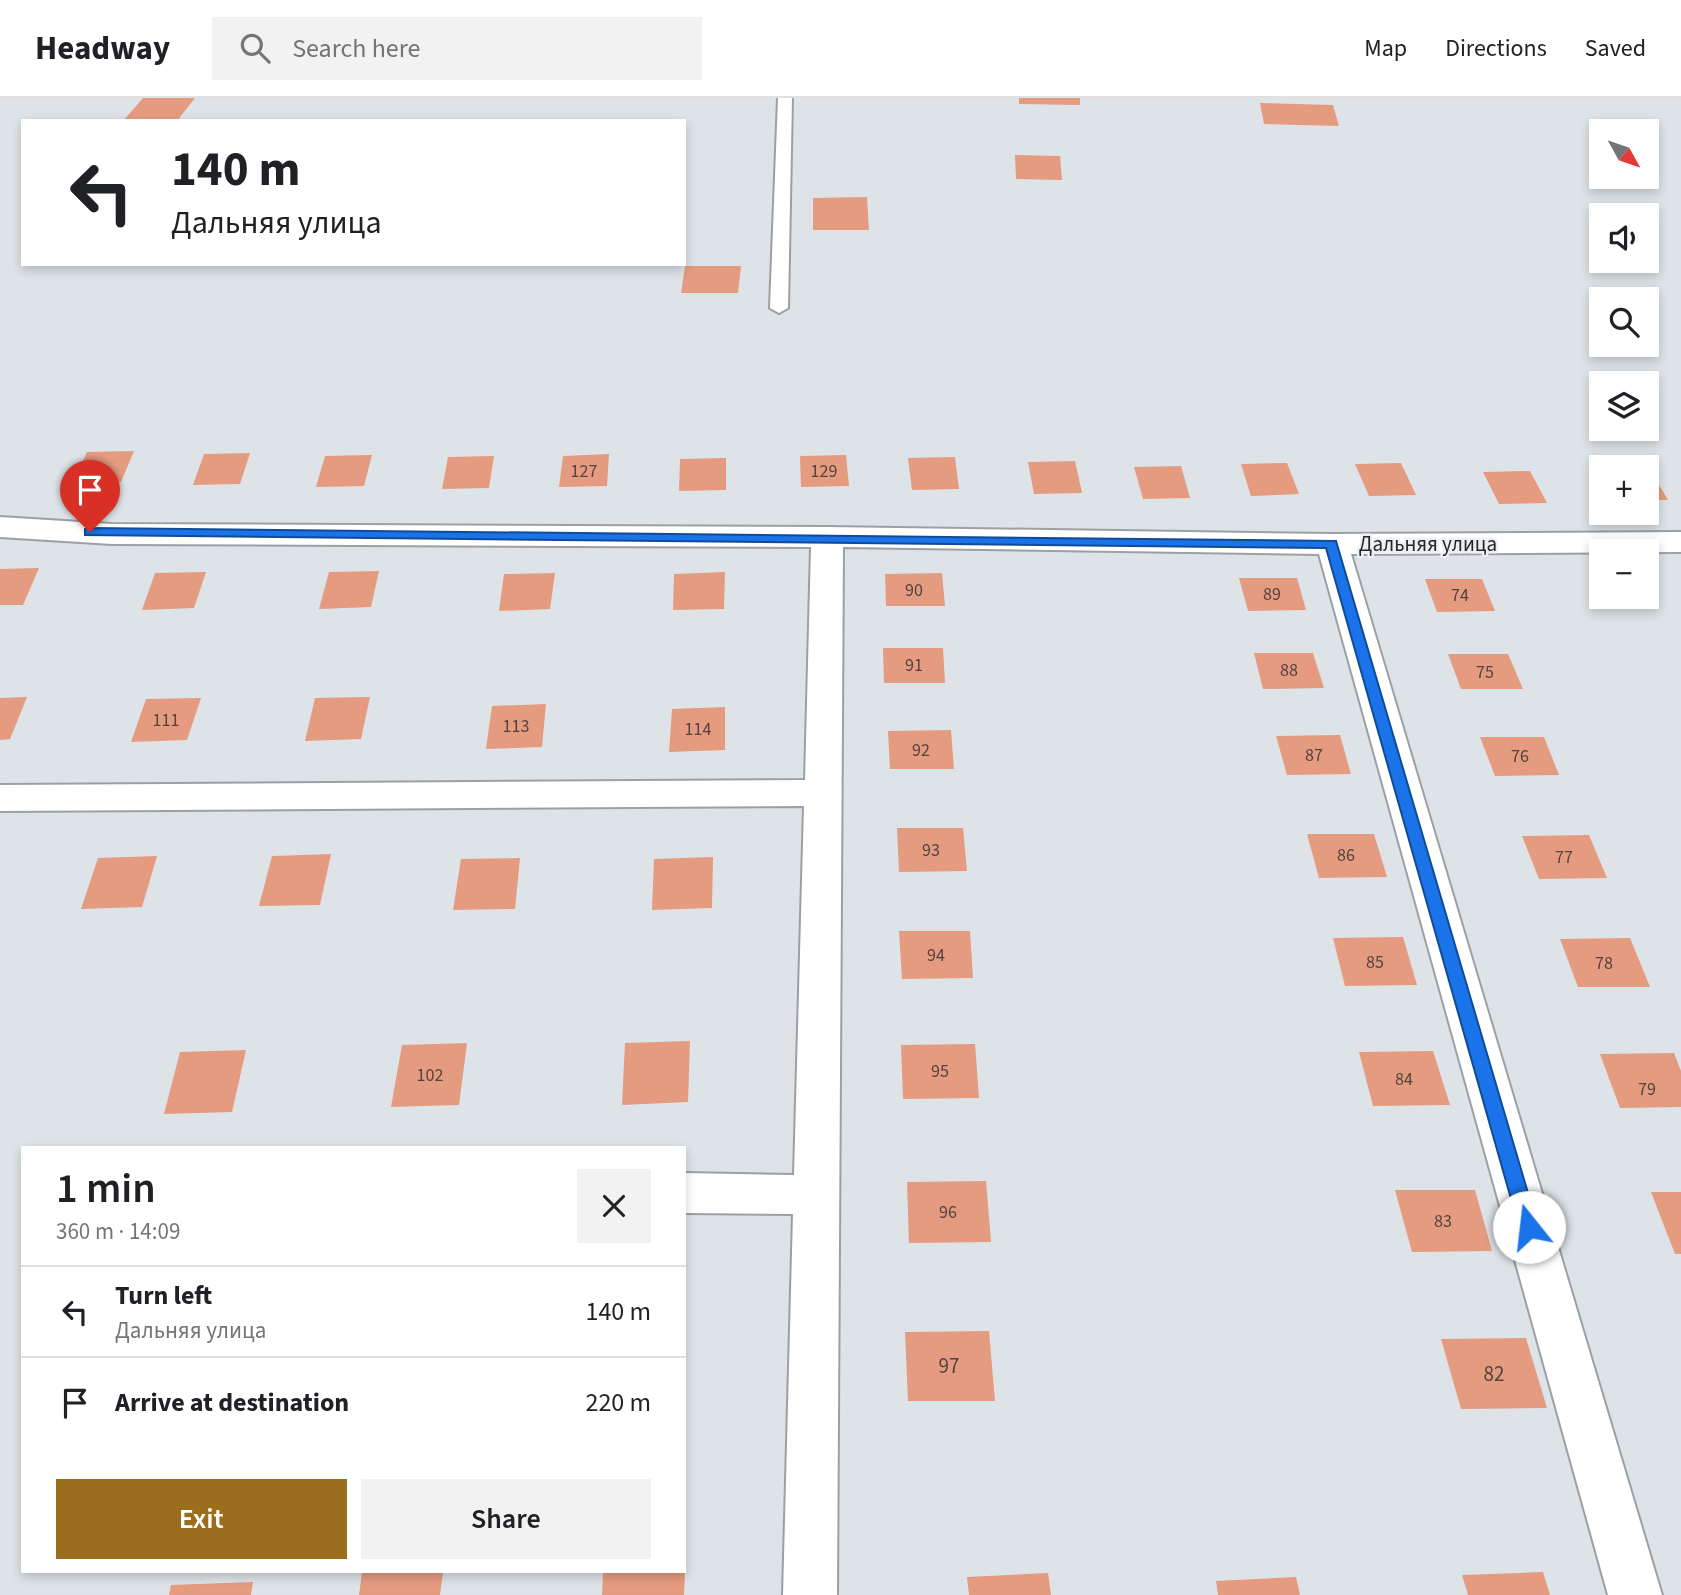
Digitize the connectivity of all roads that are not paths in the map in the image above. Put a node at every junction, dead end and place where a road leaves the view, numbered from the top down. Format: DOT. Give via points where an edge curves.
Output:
graph roads {
  1 [pos="785,98"];
  2 [pos="779,308"];
  3 [pos="0,527"];
  4 [pos="827,537"];
  5 [pos="1681,542"];
  6 [pos="1332,544"];
  7 [pos="822,793"];
  8 [pos="0,798"];
  9 [pos="686,1194"];
  10 [pos="817,1195"];
  11 [pos="810,1595"];
  12 [pos="1635,1595"];
  1 -- 2 [label="lane"];
  3 -- 4 [label="street, Дальняя улица" via="112,534"];
  4 -- 6 [label="street, Дальняя улица"];
  4 -- 7 [label="street"];
  5 -- 6 [label="street, Дальняя улица"];
  6 -- 12 [label="street"];
  7 -- 8 [label="street"];
  7 -- 10 [label="street"];
  9 -- 10 [label="street"];
  10 -- 11 [label="street"];
}
